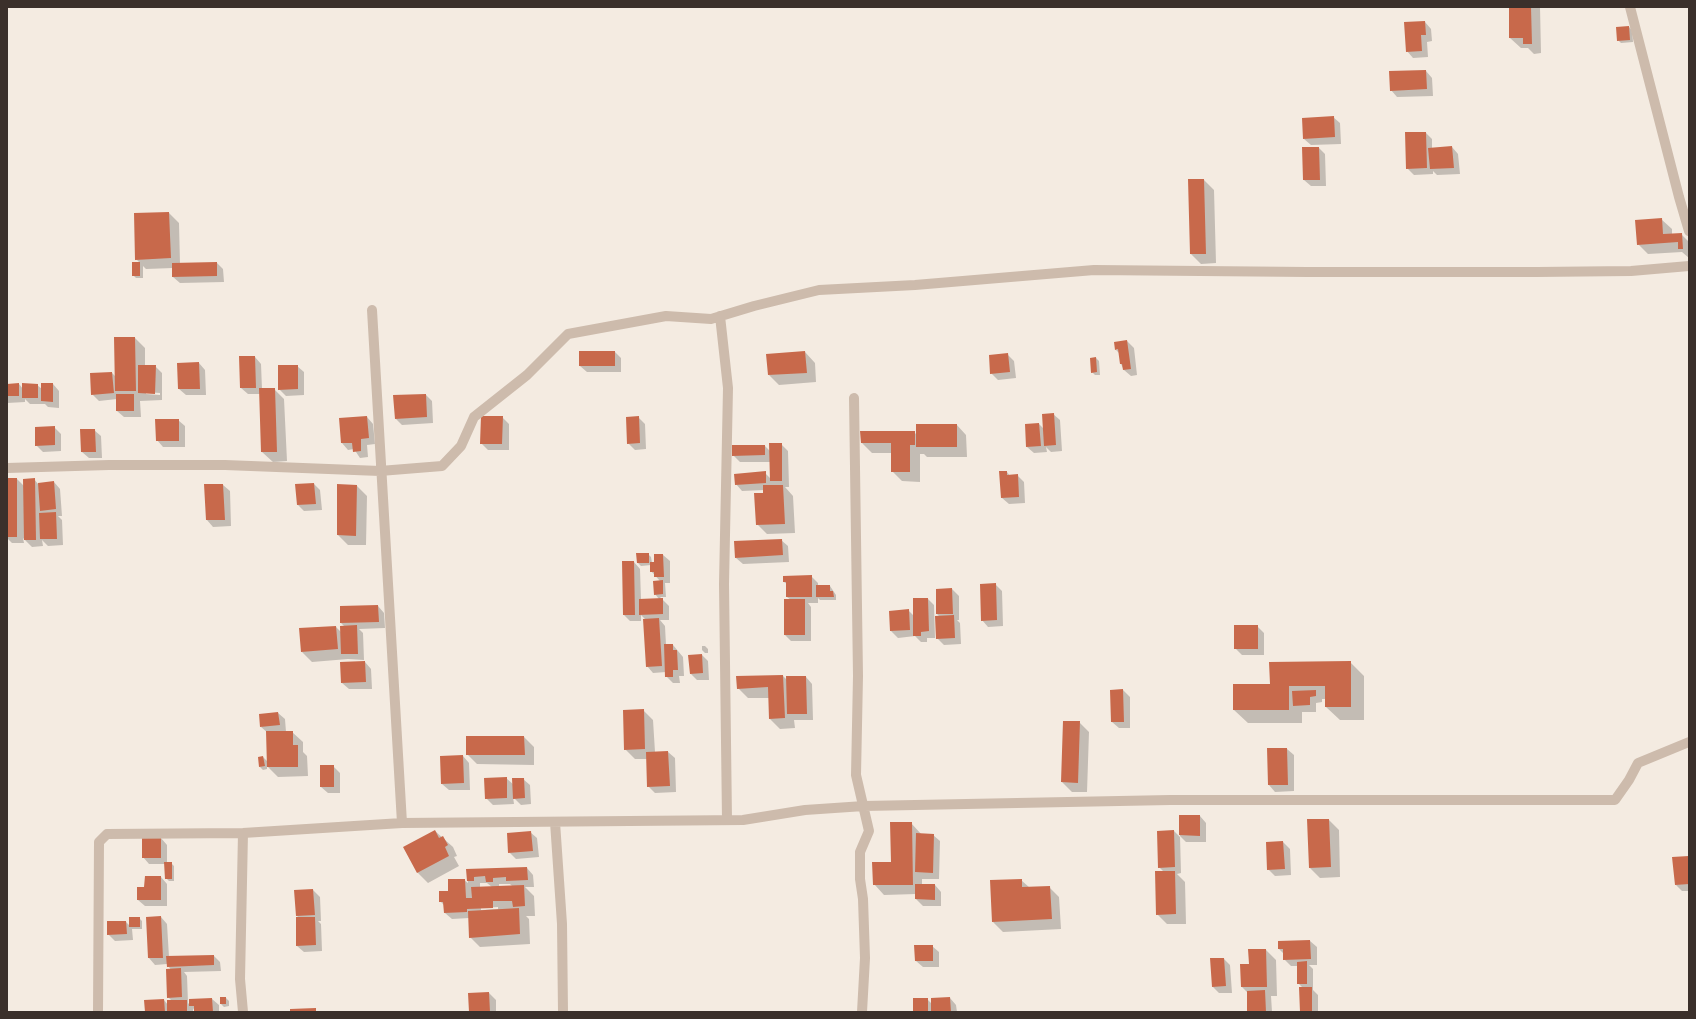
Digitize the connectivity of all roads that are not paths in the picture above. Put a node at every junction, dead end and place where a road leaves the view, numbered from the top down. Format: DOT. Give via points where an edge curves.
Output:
graph roads {
  1 [pos="1630,7"];
  2 [pos="1689,231"];
  3 [pos="1689,266"];
  4 [pos="372,310"];
  5 [pos="720,316"];
  6 [pos="854,398"];
  7 [pos="7,468"];
  8 [pos="380,471"];
  9 [pos="1689,742"];
  10 [pos="864,806"];
  11 [pos="727,820"];
  12 [pos="555,822"];
  13 [pos="402,823"];
  14 [pos="244,833"];
  15 [pos="98,1012"];
  16 [pos="243,1012"];
  17 [pos="563,1012"];
  18 [pos="862,1012"];
  1 -- 2 [label="street"];
  3 -- 5 [label="street" via="1537,272 1094,270 819,290"];
  4 -- 8 [label="street"];
  5 -- 8 [label="street" via="712,319 666,316 568,334 527,375 474,417 461,446 442,466"];
  5 -- 11 [label="street" via="728,388 724,584"];
  6 -- 10 [label="street" via="858,668 856,775"];
  7 -- 8 [label="street" via="225,465"];
  8 -- 13 [label="street"];
  9 -- 10 [label="street" via="1638,763 1615,800 1178,800"];
  10 -- 11 [label="street" via="805,810 743,820"];
  10 -- 18 [label="street" via="870,831 860,852 865,958"];
  11 -- 12 [label="street"];
  12 -- 13 [label="street"];
  12 -- 17 [label="street" via="562,924"];
  13 -- 14 [label="street"];
  14 -- 15 [label="street" via="107,834 99,842"];
  14 -- 16 [label="street" via="240,979"];
}
